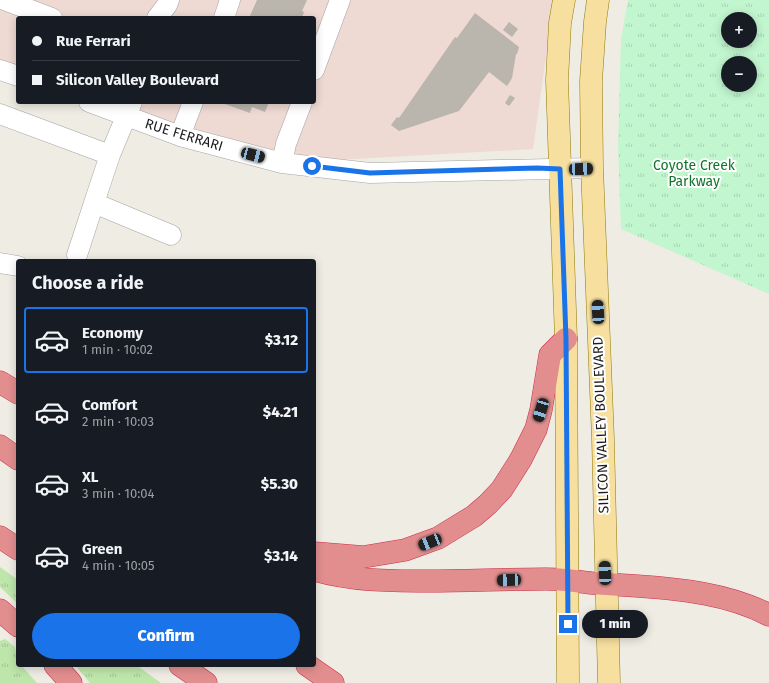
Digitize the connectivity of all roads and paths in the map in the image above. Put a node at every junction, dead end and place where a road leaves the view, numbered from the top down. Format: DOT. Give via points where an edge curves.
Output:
graph roads {
  1 [pos="4,0"];
  2 [pos="169,0"];
  3 [pos="230,0"];
  4 [pos="340,0"];
  5 [pos="564,0"];
  6 [pos="598,0"];
  7 [pos="47,16"];
  8 [pos="159,16"];
  9 [pos="225,16"];
  10 [pos="316,65"];
  11 [pos="0,70"];
  12 [pos="16,75"];
  13 [pos="192,104"];
  14 [pos="301,104"];
  15 [pos="108,105"];
  16 [pos="129,109"];
  17 [pos="0,114"];
  18 [pos="180,136"];
  19 [pos="110,156"];
  20 [pos="282,163"];
  21 [pos="592,168"];
  22 [pos="560,169"];
  23 [pos="94,203"];
  24 [pos="171,235"];
  25 [pos="77,259"];
  26 [pos="0,263"];
  27 [pos="16,266"];
  28 [pos="566,339"];
  29 [pos="0,382"];
  30 [pos="16,392"];
  31 [pos="0,446"];
  32 [pos="16,458"];
  33 [pos="0,536"];
  34 [pos="16,548"];
  35 [pos="316,553"];
  36 [pos="316,571"];
  37 [pos="568,580"];
  38 [pos="606,584"];
  39 [pos="0,610"];
  40 [pos="769,615"];
  41 [pos="16,624"];
  42 [pos="57,667"];
  43 [pos="183,667"];
  44 [pos="310,667"];
  45 [pos="71,683"];
  46 [pos="206,683"];
  47 [pos="332,683"];
  48 [pos="568,683"];
  49 [pos="609,683"];
  1 -- 7 [label="street"];
  2 -- 8 [label="street"];
  3 -- 9 [label="street"];
  4 -- 10 [label="street"];
  5 -- 22 [label="main road" via="557,80"];
  6 -- 21 [label="main road, SILICON VALLEY BOULEVARD" via="591,81"];
  11 -- 12 [label="street"];
  13 -- 18 [label="street"];
  14 -- 20 [label="street" via="286,144"];
  15 -- 16 [label="street, RUE FERRARI"];
  16 -- 18 [label="street, RUE FERRARI"];
  16 -- 19 [label="street"];
  17 -- 19 [label="street"];
  18 -- 20 [label="street, RUE FERRARI"];
  19 -- 23 [label="street"];
  20 -- 22 [label="street, RUE FERRARI" via="370,173"];
  21 -- 22 [label="street, RUE FERRARI"];
  21 -- 38 [label="main road, SILICON VALLEY BOULEVARD"];
  22 -- 28 [label="main road"];
  23 -- 24 [label="street"];
  23 -- 25 [label="street"];
  26 -- 27 [label="street"];
  28 -- 35 [label="highway" via="550,355 536,429 521,459 507,483 474,516 438,538 405,550 363,557"];
  28 -- 37 [label="main road"];
  29 -- 30 [label="highway"];
  31 -- 32 [label="highway"];
  33 -- 34 [label="highway"];
  36 -- 37 [label="highway" via="357,579 387,581"];
  37 -- 38 [label="highway"];
  37 -- 48 [label="main road"];
  38 -- 40 [label="highway" via="689,591 742,604"];
  38 -- 49 [label="main road, SILICON VALLEY BOULEVARD"];
  39 -- 41 [label="highway"];
  42 -- 45 [label="highway"];
  43 -- 46 [label="highway"];
  44 -- 47 [label="highway"];
}
